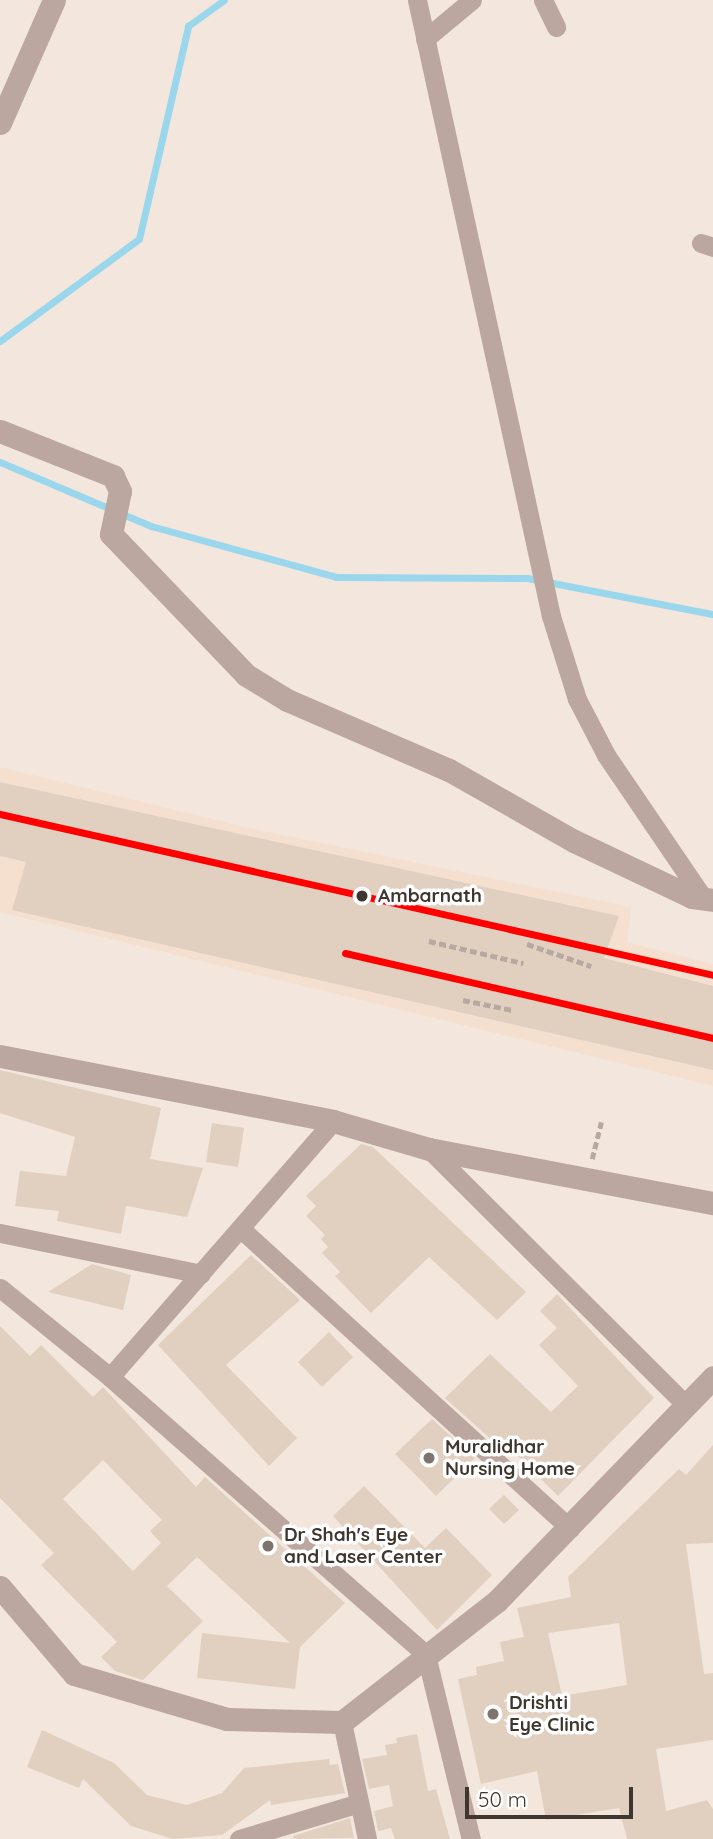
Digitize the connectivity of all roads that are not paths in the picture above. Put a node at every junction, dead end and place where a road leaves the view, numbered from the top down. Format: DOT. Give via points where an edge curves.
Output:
graph roads {
  1 [pos="54,0"];
  2 [pos="417,0"];
  3 [pos="472,0"];
  4 [pos="543,0"];
  5 [pos="556,27"];
  6 [pos="425,39"];
  7 [pos="0,123"];
  8 [pos="0,431"];
  9 [pos="709,899"];
  10 [pos="0,1056"];
  11 [pos="333,1121"];
  12 [pos="429,1149"];
  13 [pos="713,1203"];
  14 [pos="241,1229"];
  15 [pos="0,1233"];
  16 [pos="201,1274"];
  17 [pos="0,1288"];
  18 [pos="110,1377"];
  19 [pos="713,1377"];
  20 [pos="684,1402"];
  21 [pos="570,1528"];
  22 [pos="0,1587"];
  23 [pos="426,1655"];
  24 [pos="342,1722"];
  25 [pos="359,1803"];
  26 [pos="239,1839"];
  27 [pos="368,1839"];
  28 [pos="471,1839"];
  1 -- 7 [label="street"];
  2 -- 6 [label="street"];
  3 -- 6 [label="street"];
  4 -- 5 [label="street" via="552,10"];
  6 -- 9 [label="street" via="551,616 577,699 606,755"];
  8 -- 9 [label="street" via="113,476 120,491 108,525 111,534 246,675 287,700 449,769 574,841"];
  10 -- 11 [label="street"];
  11 -- 12 [label="street"];
  11 -- 14 [label="street"];
  12 -- 13 [label="street"];
  12 -- 20 [label="street"];
  14 -- 16 [label="street"];
  14 -- 21 [label="street"];
  15 -- 16 [label="street"];
  16 -- 18 [label="street"];
  17 -- 18 [label="street"];
  18 -- 23 [label="street"];
  19 -- 20 [label="street"];
  20 -- 21 [label="street"];
  21 -- 23 [label="street" via="497,1601"];
  22 -- 24 [label="street" via="74,1674 227,1719"];
  23 -- 24 [label="street"];
  23 -- 28 [label="street"];
  24 -- 25 [label="street"];
  25 -- 26 [label="street"];
  25 -- 27 [label="street"];
}
